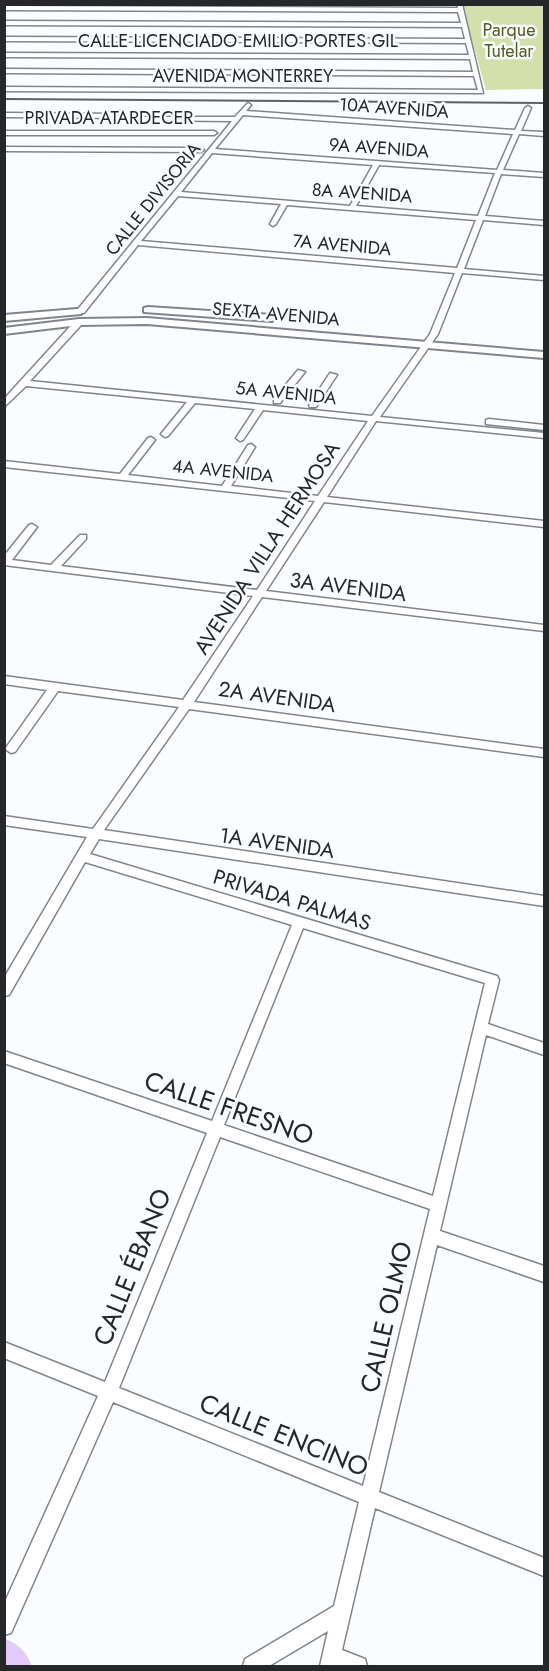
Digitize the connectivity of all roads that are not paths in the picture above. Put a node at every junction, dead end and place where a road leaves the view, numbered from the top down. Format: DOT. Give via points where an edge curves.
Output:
graph roads {
  1 [pos="76,7"];
  2 [pos="165,7"];
  3 [pos="252,7"];
  4 [pos="346,7"];
  5 [pos="459,7"];
  6 [pos="4,8"];
  7 [pos="4,23"];
  8 [pos="69,23"];
  9 [pos="162,24"];
  10 [pos="213,24"];
  11 [pos="250,24"];
  12 [pos="337,24"];
  13 [pos="347,25"];
  14 [pos="464,25"];
  15 [pos="4,39"];
  16 [pos="63,39"];
  17 [pos="211,40"];
  18 [pos="339,40"];
  19 [pos="469,41"];
  20 [pos="4,55"];
  21 [pos="57,55"];
  22 [pos="209,56"];
  23 [pos="340,57"];
  24 [pos="472,57"];
  25 [pos="4,71"];
  26 [pos="50,72"];
  27 [pos="207,73"];
  28 [pos="342,73"];
  29 [pos="476,74"];
  30 [pos="4,89"];
  31 [pos="44,90"];
  32 [pos="205,91"];
  33 [pos="344,92"];
  34 [pos="248,105"];
  35 [pos="185,108"];
  36 [pos="221,108"];
  37 [pos="528,108"];
  38 [pos="147,109"];
  39 [pos="7,116"];
  40 [pos="120,116"];
  41 [pos="240,116"];
  42 [pos="175,118"];
  43 [pos="212,119"];
  44 [pos="4,126"];
  45 [pos="517,131"];
  46 [pos="4,133"];
  47 [pos="214,133"];
  48 [pos="544,134"];
  49 [pos="4,149"];
  50 [pos="201,150"];
  51 [pos="212,151"];
  52 [pos="377,163"];
  53 [pos="499,172"];
  54 [pos="544,176"];
  55 [pos="176,194"];
  56 [pos="285,202"];
  57 [pos="352,208"];
  58 [pos="481,218"];
  59 [pos="544,223"];
  60 [pos="273,224"];
  61 [pos="137,243"];
  62 [pos="460,270"];
  63 [pos="544,278"];
  64 [pos="80,317"];
  65 [pos="4,318"];
  66 [pos="4,331"];
  67 [pos="434,334"];
  68 [pos="426,344"];
  69 [pos="544,344"];
  70 [pos="544,355"];
  71 [pos="301,372"];
  72 [pos="333,375"];
  73 [pos="27,380"];
  74 [pos="147,392"];
  75 [pos="206,398"];
  76 [pos="193,400"];
  77 [pos="277,401"];
  78 [pos="4,405"];
  79 [pos="313,405"];
  80 [pos="261,407"];
  81 [pos="376,415"];
  82 [pos="544,428"];
  83 [pos="165,434"];
  84 [pos="544,436"];
  85 [pos="240,438"];
  86 [pos="150,440"];
  87 [pos="251,447"];
  88 [pos="4,464"];
  89 [pos="122,477"];
  90 [pos="225,488"];
  91 [pos="321,499"];
  92 [pos="544,524"];
  93 [pos="32,527"];
  94 [pos="82,537"];
  95 [pos="5,562"];
  96 [pos="53,568"];
  97 [pos="259,594"];
  98 [pos="544,628"];
  99 [pos="4,680"];
  100 [pos="55,687"];
  101 [pos="186,705"];
  102 [pos="11,749"];
  103 [pos="544,753"];
  104 [pos="4,820"];
  105 [pos="94,836"];
  106 [pos="81,856"];
  107 [pos="544,901"];
  108 [pos="299,923"];
  109 [pos="492,980"];
  110 [pos="4,991"];
  111 [pos="481,1028"];
  112 [pos="544,1049"];
  113 [pos="4,1057"];
  114 [pos="215,1128"];
  115 [pos="439,1204"];
  116 [pos="432,1236"];
  117 [pos="544,1274"];
  118 [pos="4,1350"];
  119 [pos="109,1392"];
  120 [pos="370,1497"];
  121 [pos="544,1567"];
  122 [pos="343,1611"];
  123 [pos="4,1626"];
  124 [pos="4,1654"];
  125 [pos="331,1661"];
  126 [pos="16,1666"];
  127 [pos="252,1666"];
  128 [pos="358,1666"];
  1 -- 2 [label="street"];
  1 -- 6 [label="street"];
  1 -- 8 [label="street"];
  2 -- 3 [label="street"];
  2 -- 9 [label="street"];
  3 -- 4 [label="street"];
  3 -- 11 [label="street"];
  4 -- 5 [label="street"];
  4 -- 13 [label="street"];
  5 -- 14 [label="street"];
  7 -- 8 [label="street"];
  8 -- 9 [label="street"];
  8 -- 16 [label="street"];
  9 -- 10 [label="street"];
  10 -- 11 [label="street"];
  10 -- 17 [label="street"];
  11 -- 12 [label="street"];
  12 -- 13 [label="street"];
  12 -- 18 [label="street"];
  13 -- 14 [label="street"];
  14 -- 19 [label="street"];
  15 -- 16 [label="street"];
  16 -- 17 [label="street"];
  16 -- 21 [label="street"];
  17 -- 18 [label="street"];
  17 -- 22 [label="street"];
  18 -- 19 [label="street"];
  18 -- 23 [label="street"];
  19 -- 24 [label="street"];
  20 -- 21 [label="street, CALLE LICENCIADO EMILIO PORTES GIL"];
  21 -- 22 [label="street, CALLE LICENCIADO EMILIO PORTES GIL"];
  21 -- 26 [label="street"];
  22 -- 23 [label="street, CALLE LICENCIADO EMILIO PORTES GIL"];
  22 -- 27 [label="street"];
  23 -- 24 [label="street, CALLE LICENCIADO EMILIO PORTES GIL"];
  23 -- 28 [label="street"];
  24 -- 29 [label="street"];
  25 -- 26 [label="street"];
  26 -- 27 [label="street"];
  26 -- 31 [label="street"];
  27 -- 28 [label="street"];
  27 -- 32 [label="street"];
  28 -- 29 [label="street"];
  28 -- 33 [label="street"];
  29 -- 33 [label="street, AVENIDA MONTERREY" via="481,92"];
  30 -- 31 [label="street, AVENIDA MONTERREY"];
  31 -- 32 [label="street, AVENIDA MONTERREY"];
  32 -- 33 [label="street, AVENIDA MONTERREY"];
  34 -- 41 [label="street, CALLE DIVISORIA"];
  35 -- 42 [label="street"];
  36 -- 43 [label="street"];
  37 -- 45 [label="street, AVENIDA VILLA HERMOSA"];
  38 -- 42 [label="street, 10A AVENIDA" via="136,118"];
  39 -- 40 [label="street"];
  39 -- 44 [label="street"];
  41 -- 43 [label="street, 10A AVENIDA"];
  41 -- 45 [label="street, 10A AVENIDA"];
  41 -- 51 [label="street, CALLE DIVISORIA"];
  42 -- 43 [label="street, 10A AVENIDA"];
  45 -- 48 [label="street, 10A AVENIDA"];
  45 -- 53 [label="street, AVENIDA VILLA HERMOSA"];
  46 -- 47 [label="street, PRIVADA ATARDECER"];
  49 -- 50 [label="street"];
  51 -- 52 [label="street, 9A AVENIDA"];
  51 -- 55 [label="street, CALLE DIVISORIA"];
  52 -- 53 [label="street, 9A AVENIDA"];
  52 -- 57 [label="street"];
  53 -- 54 [label="street, 9A AVENIDA"];
  53 -- 58 [label="street, AVENIDA VILLA HERMOSA"];
  55 -- 56 [label="street, 8A AVENIDA"];
  55 -- 61 [label="street, CALLE DIVISORIA"];
  56 -- 57 [label="street, 8A AVENIDA"];
  56 -- 60 [label="street"];
  57 -- 58 [label="street, 8A AVENIDA"];
  58 -- 59 [label="street, 8A AVENIDA"];
  58 -- 62 [label="street, AVENIDA VILLA HERMOSA"];
  61 -- 62 [label="street, 7A AVENIDA"];
  61 -- 64 [label="street, CALLE DIVISORIA"];
  62 -- 63 [label="street, 7A AVENIDA"];
  62 -- 67 [label="street, AVENIDA VILLA HERMOSA"];
  64 -- 65 [label="main road, SEXTA AVENIDA"];
  64 -- 66 [label="main road, SEXTA AVENIDA"];
  64 -- 67 [label="main road, SEXTA AVENIDA" via="204,312"];
  64 -- 68 [label="main road, SEXTA AVENIDA"];
  64 -- 73 [label="street, CALLE DIVISORIA"];
  67 -- 68 [label="street, AVENIDA VILLA HERMOSA"];
  67 -- 69 [label="main road, SEXTA AVENIDA"];
  68 -- 70 [label="main road, SEXTA AVENIDA"];
  68 -- 81 [label="street, AVENIDA VILLA HERMOSA"];
  71 -- 77 [label="street"];
  72 -- 79 [label="street"];
  73 -- 74 [label="street, 5A AVENIDA"];
  73 -- 78 [label="street, CALLE DIVISORIA"];
  74 -- 75 [label="street, 5A AVENIDA"];
  74 -- 76 [label="street, 5A AVENIDA"];
  75 -- 76 [label="street, 5A AVENIDA"];
  75 -- 77 [label="street, 5A AVENIDA"];
  75 -- 80 [label="street, 5A AVENIDA"];
  76 -- 83 [label="street"];
  77 -- 79 [label="street, 5A AVENIDA"];
  79 -- 81 [label="street, 5A AVENIDA"];
  80 -- 81 [label="street, 5A AVENIDA"];
  80 -- 85 [label="street"];
  81 -- 82 [label="street, 5A AVENIDA"];
  81 -- 84 [label="street, 5A AVENIDA"];
  81 -- 91 [label="street, AVENIDA VILLA HERMOSA"];
  86 -- 89 [label="street"];
  87 -- 90 [label="street"];
  88 -- 89 [label="street, 4A AVENIDA"];
  89 -- 90 [label="street, 4A AVENIDA"];
  90 -- 91 [label="street, 4A AVENIDA"];
  91 -- 92 [label="street, 4A AVENIDA"];
  91 -- 97 [label="street, AVENIDA VILLA HERMOSA"];
  93 -- 95 [label="street"];
  94 -- 96 [label="street"];
  95 -- 96 [label="street, 3A AVENIDA"];
  96 -- 97 [label="street, 3A AVENIDA"];
  97 -- 98 [label="street, 3A AVENIDA"];
  97 -- 101 [label="street, AVENIDA VILLA HERMOSA"];
  99 -- 100 [label="street, 2A AVENIDA"];
  100 -- 101 [label="street, 2A AVENIDA"];
  100 -- 102 [label="street"];
  101 -- 103 [label="street, 2A AVENIDA"];
  101 -- 105 [label="street, AVENIDA VILLA HERMOSA"];
  104 -- 105 [label="street, 1A AVENIDA"];
  105 -- 106 [label="street, AVENIDA VILLA HERMOSA"];
  105 -- 107 [label="street, 1A AVENIDA"];
  106 -- 108 [label="street, PRIVADA PALMAS"];
  106 -- 110 [label="street, AVENIDA VILLA HERMOSA"];
  108 -- 109 [label="street, PRIVADA PALMAS"];
  108 -- 114 [label="street, CALLE ÉBANO"];
  109 -- 111 [label="street, CALLE OLMO"];
  111 -- 112 [label="street"];
  111 -- 115 [label="street, CALLE OLMO"];
  113 -- 114 [label="street, CALLE FRESNO"];
  114 -- 115 [label="street, CALLE FRESNO"];
  114 -- 119 [label="street, CALLE ÉBANO"];
  115 -- 116 [label="street, CALLE OLMO"];
  116 -- 117 [label="street"];
  116 -- 120 [label="street, CALLE OLMO"];
  118 -- 119 [label="street, CALLE ENCINO"];
  119 -- 120 [label="street, CALLE ENCINO"];
  119 -- 123 [label="street, CALLE ÉBANO"];
  120 -- 121 [label="street, CALLE ENCINO"];
  120 -- 122 [label="street, CALLE OLMO"];
  122 -- 125 [label="street, CALLE OLMO"];
  122 -- 127 [label="street"];
  124 -- 126 [label="main road"];
  125 -- 128 [label="street"];
}
